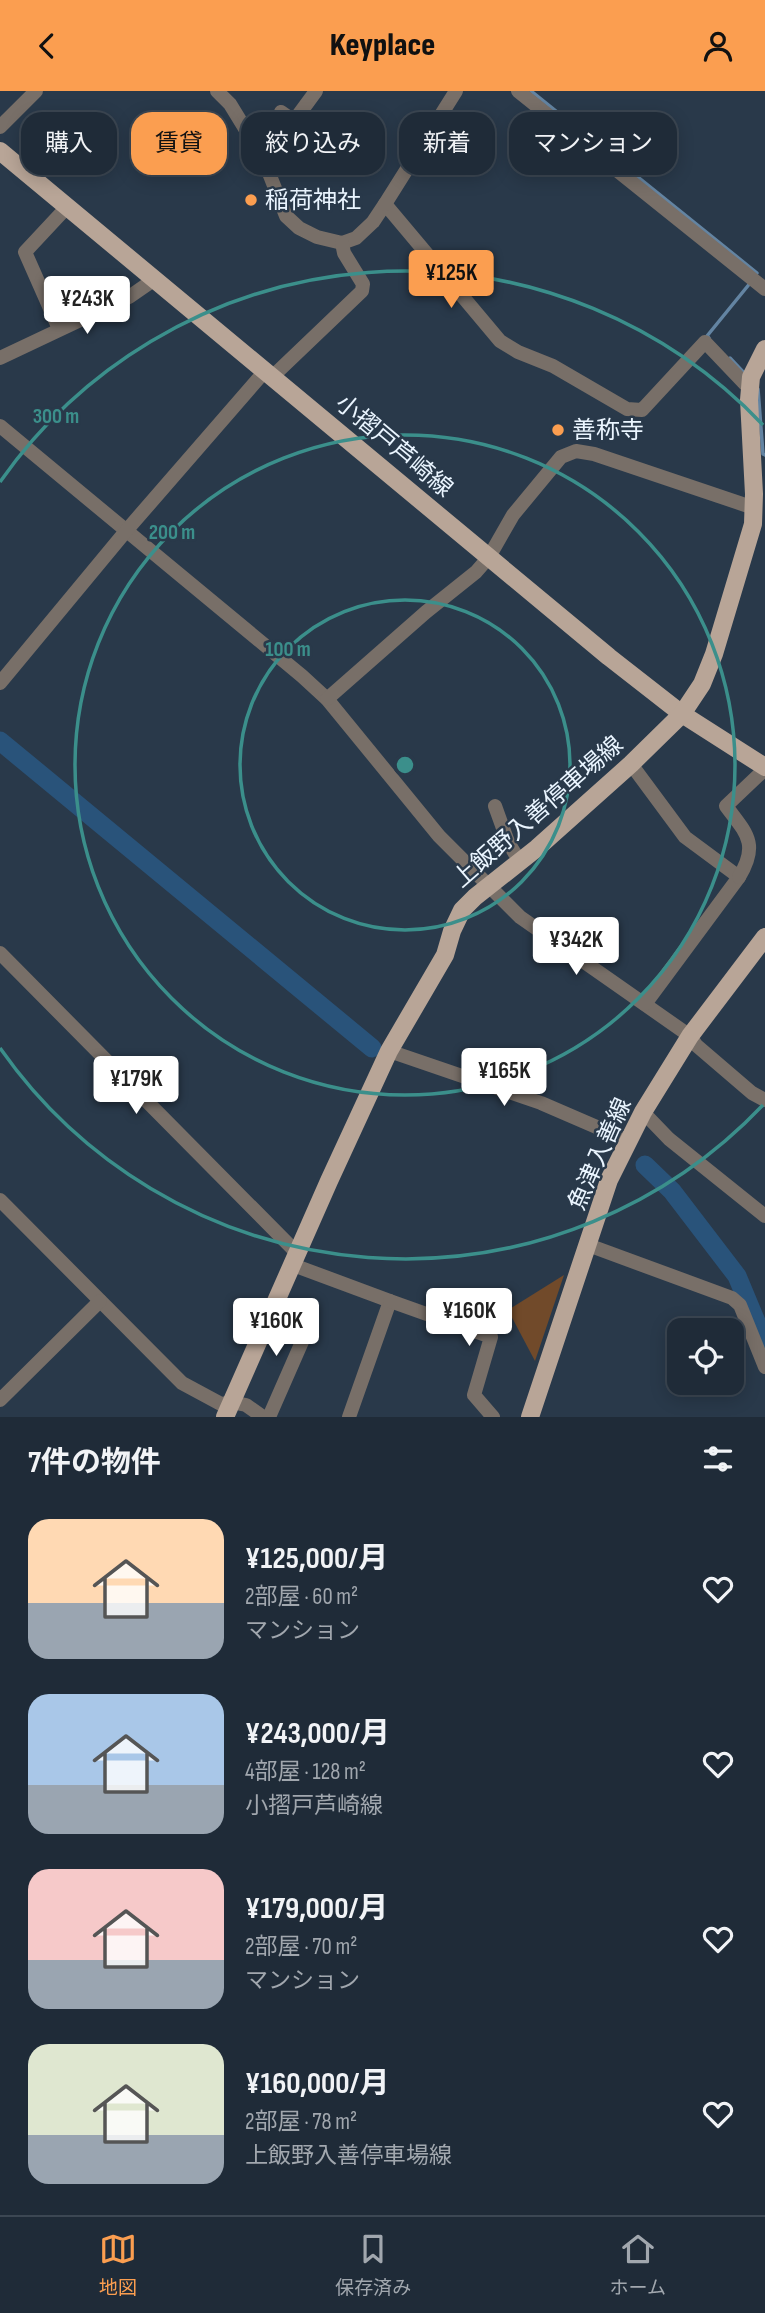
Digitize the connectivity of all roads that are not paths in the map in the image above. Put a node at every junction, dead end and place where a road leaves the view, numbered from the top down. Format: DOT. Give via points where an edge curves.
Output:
graph roads {
  1 [pos="36,91"];
  2 [pos="217,91"];
  3 [pos="316,91"];
  4 [pos="456,91"];
  5 [pos="518,91"];
  6 [pos="301,112"];
  7 [pos="0,127"];
  8 [pos="0,151"];
  9 [pos="385,204"];
  10 [pos="67,208"];
  11 [pos="342,243"];
  12 [pos="156,279"];
  13 [pos="765,289"];
  14 [pos="59,329"];
  15 [pos="765,349"];
  16 [pos="0,358"];
  17 [pos="269,374"];
  18 [pos="750,385"];
  19 [pos="0,426"];
  20 [pos="758,458"];
  21 [pos="754,508"];
  22 [pos="126,531"];
  23 [pos="489,557"];
  24 [pos="0,683"];
  25 [pos="327,699"];
  26 [pos="682,714"];
  27 [pos="632,764"];
  28 [pos="765,768"];
  29 [pos="495,806"];
  30 [pos="520,862"];
  31 [pos="739,877"];
  32 [pos="488,886"];
  33 [pos="765,937"];
  34 [pos="0,953"];
  35 [pos="758,959"];
  36 [pos="645,1004"];
  37 [pos="690,1036"];
  38 [pos="389,1051"];
  39 [pos="765,1100"];
  40 [pos="643,1112"];
  41 [pos="629,1141"];
  42 [pos="0,1200"];
  43 [pos="765,1216"];
  44 [pos="587,1245"];
  45 [pos="295,1259"];
  46 [pos="100,1301"];
  47 [pos="276,1301"];
  48 [pos="390,1301"];
  49 [pos="765,1367"];
  50 [pos="0,1400"];
  51 [pos="228,1410"];
  52 [pos="535,1415"];
  53 [pos="263,1417"];
  54 [pos="269,1417"];
  55 [pos="349,1417"];
  56 [pos="492,1417"];
  1 -- 7 [label="street"];
  2 -- 11 [label="street" via="263,158 286,216 317,237"];
  3 -- 6 [label="street"];
  4 -- 9 [label="street"];
  5 -- 13 [label="street"];
  8 -- 10 [label="main road, 小摺戸芦崎線"];
  9 -- 11 [label="street" via="356,238"];
  9 -- 18 [label="street" via="500,341 627,409 642,410 705,342"];
  10 -- 12 [label="main road, 小摺戸芦崎線"];
  10 -- 14 [label="street" via="25,252"];
  11 -- 17 [label="street" via="363,284 362,291"];
  12 -- 14 [label="street" via="130,297"];
  12 -- 17 [label="main road, 小摺戸芦崎線"];
  14 -- 16 [label="street"];
  15 -- 18 [label="main road, 上飯野入善停車場線"];
  17 -- 22 [label="street"];
  17 -- 23 [label="main road, 小摺戸芦崎線"];
  18 -- 20 [label="main road, 上飯野入善停車場線"];
  19 -- 22 [label="street"];
  20 -- 21 [label="main road, 上飯野入善停車場線"];
  21 -- 23 [label="street" via="576,451 561,457 542,478"];
  21 -- 26 [label="main road, 上飯野入善停車場線" via="714,654 702,684"];
  22 -- 24 [label="street"];
  22 -- 25 [label="street"];
  23 -- 25 [label="street"];
  23 -- 26 [label="main road, 小摺戸芦崎線"];
  25 -- 32 [label="street" via="439,836"];
  26 -- 27 [label="main road, 上飯野入善停車場線"];
  26 -- 28 [label="main road, 小摺戸芦崎線"];
  27 -- 30 [label="main road, 上飯野入善停車場線"];
  27 -- 31 [label="street" via="685,837"];
  28 -- 31 [label="street" via="726,806 747,831 748,863"];
  29 -- 30 [label="street"];
  30 -- 32 [label="main road, 上飯野入善停車場線"];
  31 -- 36 [label="street"];
  32 -- 36 [label="street" via="520,917"];
  32 -- 38 [label="main road, 上飯野入善停車場線" via="463,911 444,955"];
  33 -- 35 [label="main road, 魚津入善線"];
  34 -- 45 [label="street"];
  35 -- 37 [label="main road, 魚津入善線"];
  36 -- 37 [label="street"];
  37 -- 39 [label="street"];
  37 -- 40 [label="main road, 魚津入善線"];
  38 -- 41 [label="street" via="541,1103"];
  38 -- 45 [label="main road, 上飯野入善停車場線"];
  40 -- 41 [label="main road, 魚津入善線"];
  40 -- 43 [label="street" via="669,1139"];
  41 -- 44 [label="main road, 魚津入善線"];
  42 -- 46 [label="street"];
  44 -- 49 [label="street" via="732,1298 740,1305"];
  44 -- 52 [label="main road, 魚津入善線"];
  45 -- 47 [label="main road, 上飯野入善停車場線"];
  45 -- 48 [label="street"];
  46 -- 50 [label="street"];
  46 -- 51 [label="street" via="182,1383"];
  47 -- 51 [label="main road, 上飯野入善停車場線"];
  47 -- 54 [label="street" via="312,1319"];
  48 -- 55 [label="street"];
  48 -- 56 [label="street" via="491,1337 474,1395"];
  51 -- 53 [label="street" via="246,1405"];
}
